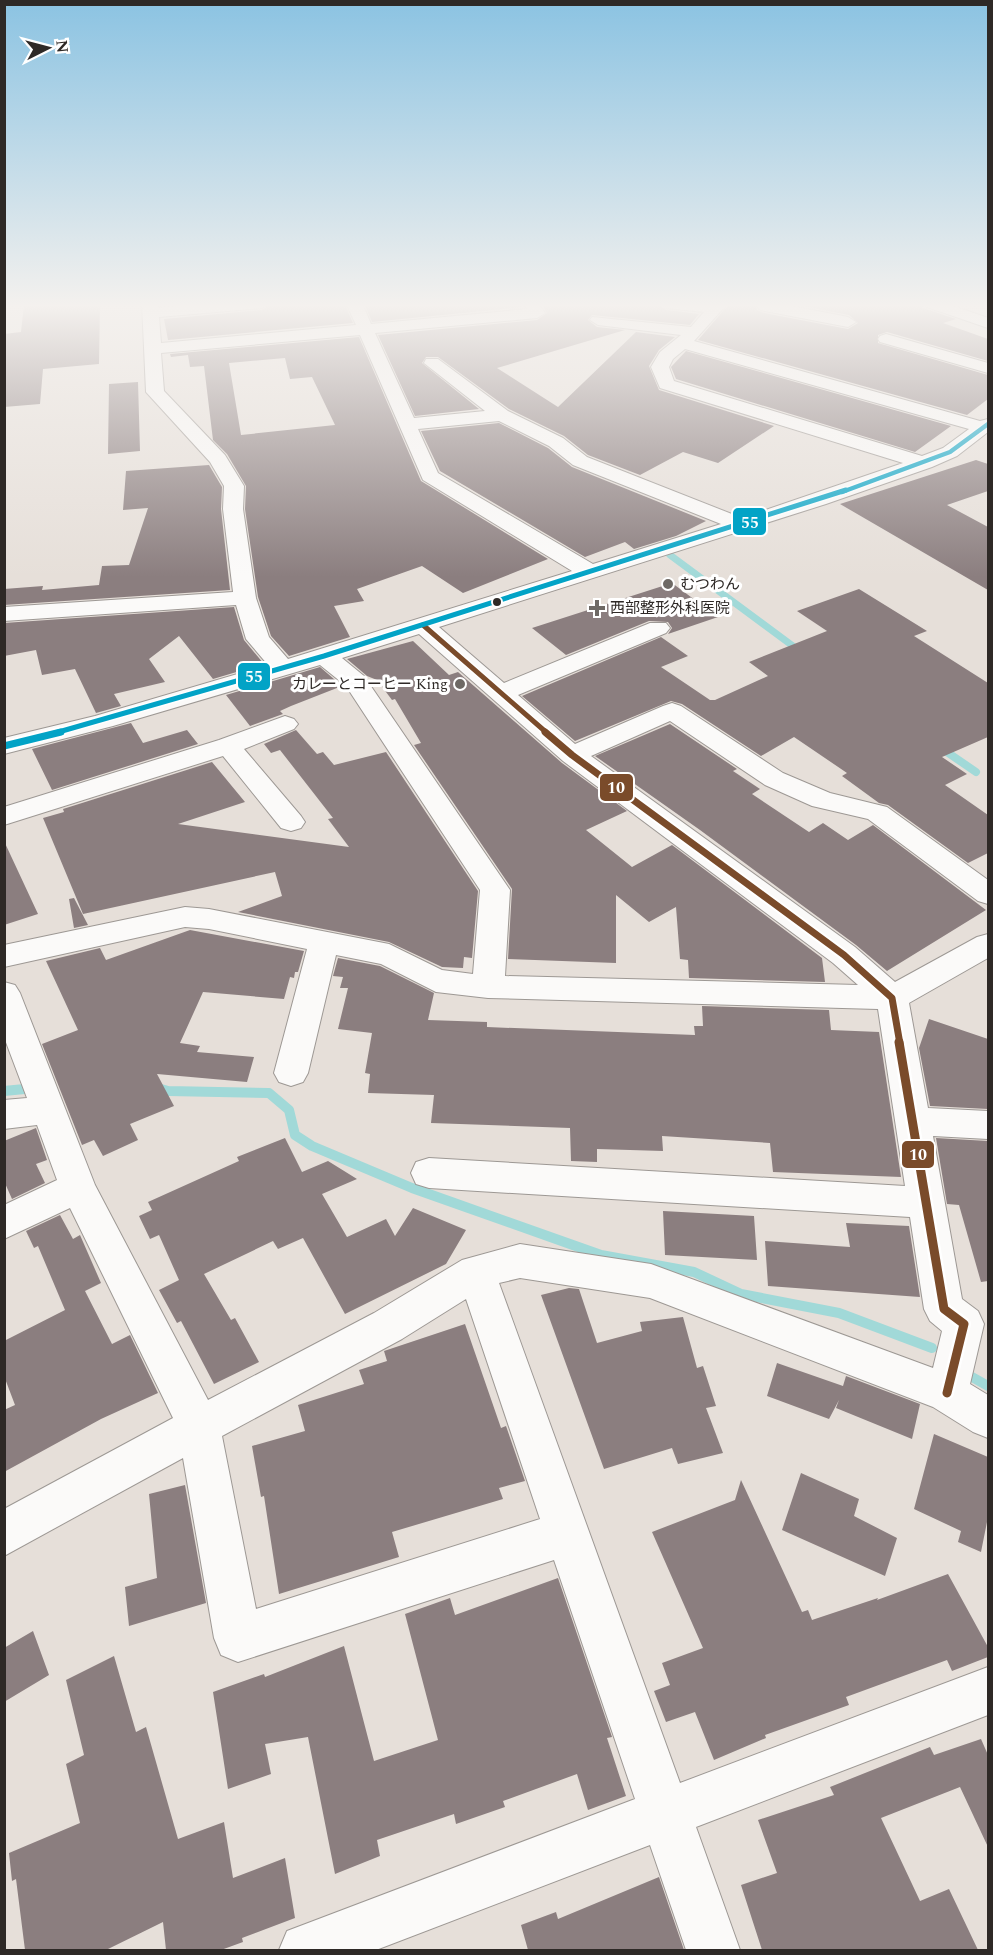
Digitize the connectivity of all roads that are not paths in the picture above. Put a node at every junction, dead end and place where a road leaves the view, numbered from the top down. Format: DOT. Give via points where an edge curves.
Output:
graph roads {
  1 [pos="157,394"];
  2 [pos="395,394"];
  3 [pos="474,394"];
  4 [pos="700,394"];
  5 [pos="879,394"];
  6 [pos="502,415"];
  7 [pos="408,424"];
  8 [pos="986,426"];
  9 [pos="925,463"];
  10 [pos="739,524"];
  11 [pos="590,572"];
  12 [pos="245,598"];
  13 [pos="4,614"];
  14 [pos="423,625"];
  15 [pos="658,628"];
  16 [pos="324,656"];
  17 [pos="284,668"];
  18 [pos="501,693"];
  19 [pos="285,724"];
  20 [pos="4,746"];
  21 [pos="228,746"];
  22 [pos="572,755"];
  23 [pos="4,816"];
  24 [pos="291,822"];
  25 [pos="988,894"];
  26 [pos="324,943"];
  27 [pos="988,945"];
  28 [pos="4,956"];
  29 [pos="488,987"];
  30 [pos="4,993"];
  31 [pos="892,998"];
  32 [pos="291,1073"];
  33 [pos="43,1095"];
  34 [pos="4,1115"];
  35 [pos="912,1121"];
  36 [pos="988,1125"];
  37 [pos="429,1173"];
  38 [pos="78,1187"];
  39 [pos="927,1203"];
  40 [pos="4,1223"];
  41 [pos="476,1272"];
  42 [pos="976,1325"];
  43 [pos="947,1393"];
  44 [pos="988,1418"];
  45 [pos="199,1426"];
  46 [pos="567,1533"];
  47 [pos="4,1534"];
  48 [pos="988,1691"];
  49 [pos="664,1813"];
  50 [pos="306,1950"];
  51 [pos="713,1950"];
  1 -- 12 [label="street" via="218,459 234,486 233,509"];
  2 -- 7 [label="street"];
  3 -- 6 [label="street"];
  4 -- 9 [label="street"];
  5 -- 8 [label="street"];
  6 -- 7 [label="street"];
  6 -- 10 [label="street" via="556,442 580,461"];
  7 -- 11 [label="street" via="430,476"];
  8 -- 9 [label="street" via="950,452"];
  9 -- 10 [label="street"];
  10 -- 11 [label="street"];
  11 -- 14 [label="street"];
  12 -- 13 [label="street"];
  12 -- 17 [label="street" via="258,639"];
  14 -- 16 [label="street"];
  14 -- 18 [label="street"];
  15 -- 18 [label="street"];
  16 -- 17 [label="street"];
  16 -- 29 [label="street" via="355,681 495,890"];
  17 -- 20 [label="street"];
  18 -- 22 [label="street"];
  19 -- 21 [label="street"];
  21 -- 23 [label="street"];
  21 -- 24 [label="street"];
  22 -- 25 [label="street" via="672,711 774,779 822,800 877,813"];
  22 -- 31 [label="street" via="844,955"];
  26 -- 28 [label="street" via="185,917"];
  26 -- 29 [label="street" via="390,955 435,981"];
  26 -- 32 [label="street"];
  27 -- 31 [label="street"];
  29 -- 31 [label="street"];
  30 -- 33 [label="street"];
  31 -- 35 [label="street"];
  33 -- 34 [label="street"];
  33 -- 38 [label="street"];
  35 -- 36 [label="street"];
  35 -- 39 [label="street"];
  37 -- 39 [label="street"];
  38 -- 40 [label="street"];
  38 -- 45 [label="street"];
  39 -- 42 [label="street" via="944,1309"];
  41 -- 43 [label="street" via="520,1261 651,1281"];
  41 -- 45 [label="street" via="388,1326"];
  41 -- 46 [label="street"];
  42 -- 43 [label="street"];
  43 -- 44 [label="street"];
  45 -- 46 [label="street" via="238,1638"];
  45 -- 47 [label="street"];
  46 -- 49 [label="street"];
  48 -- 49 [label="street"];
  49 -- 50 [label="street"];
  49 -- 51 [label="street"];
}
